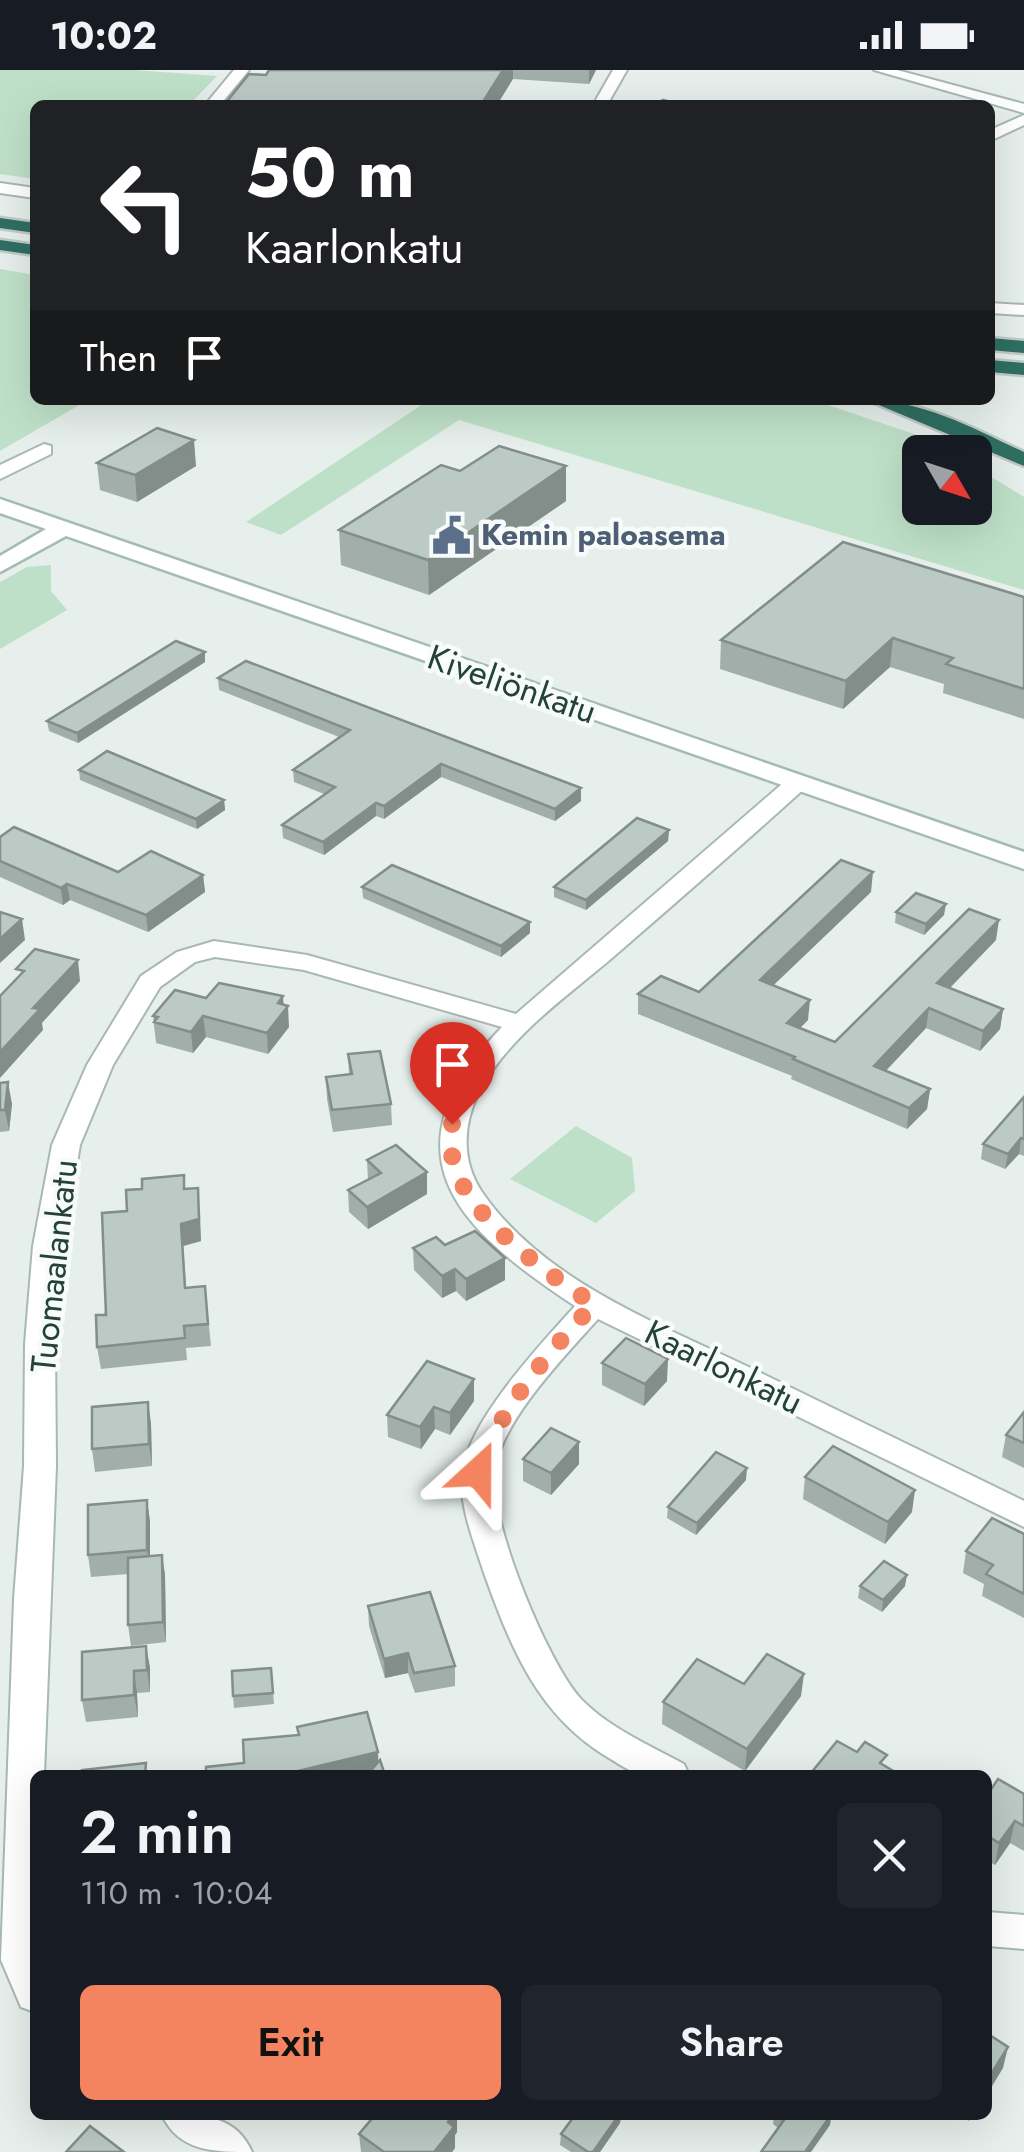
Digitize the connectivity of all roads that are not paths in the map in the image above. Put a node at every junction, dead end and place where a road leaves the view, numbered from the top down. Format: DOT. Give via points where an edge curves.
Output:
graph roads {
  1 [pos="242,70"];
  2 [pos="620,70"];
  3 [pos="880,70"];
  4 [pos="216,100"];
  5 [pos="603,100"];
  6 [pos="991,100"];
  7 [pos="995,101"];
  8 [pos="1024,109"];
  9 [pos="1024,119"];
  10 [pos="995,134"];
  11 [pos="0,188"];
  12 [pos="30,192"];
  13 [pos="0,223"];
  14 [pos="30,227"];
  15 [pos="0,244"];
  16 [pos="30,249"];
  17 [pos="995,308"];
  18 [pos="1024,310"];
  19 [pos="995,344"];
  20 [pos="1024,347"];
  21 [pos="995,366"];
  22 [pos="1024,369"];
  23 [pos="892,405"];
  24 [pos="44,450"];
  25 [pos="1024,460"];
  26 [pos="0,472"];
  27 [pos="0,506"];
  28 [pos="64,528"];
  29 [pos="0,565"];
  30 [pos="797,784"];
  31 [pos="1024,860"];
  32 [pos="521,1024"];
  33 [pos="594,1304"];
  34 [pos="1024,1515"];
  35 [pos="663,1770"];
  36 [pos="992,1929"];
  37 [pos="1024,1932"];
  38 [pos="18,1973"];
  39 [pos="189,2120"];
  40 [pos="232,2152"];
  1 -- 4 [label="street"];
  2 -- 5 [label="street"];
  3 -- 6 [label="street"];
  7 -- 8 [label="street"];
  9 -- 10 [label="street"];
  11 -- 12 [label="street"];
  13 -- 14 [label="highway"];
  15 -- 16 [label="highway"];
  17 -- 18 [label="street"];
  19 -- 20 [label="highway"];
  21 -- 22 [label="highway"];
  23 -- 25 [label="highway"];
  24 -- 26 [label="street"];
  27 -- 28 [label="main road, Kiveliönkatu"];
  28 -- 29 [label="main road"];
  28 -- 30 [label="main road, Kiveliönkatu"];
  30 -- 31 [label="main road, Kiveliönkatu"];
  30 -- 32 [label="street, Kaarlonkatu"];
  32 -- 33 [label="street, Kaarlonkatu" via="472,1082 452,1124 452,1156 464,1186 502,1234"];
  32 -- 38 [label="street, Tuomaalankatu" via="307,963 214,949 171,965 150,982 100,1066 66,1145 48,1246"];
  33 -- 34 [label="street, Kaarlonkatu"];
  33 -- 35 [label="street" via="490,1436 478,1472 480,1512 517,1612 559,1697 596,1730"];
  36 -- 37 [label="street"];
  39 -- 40 [label="street"];
}
